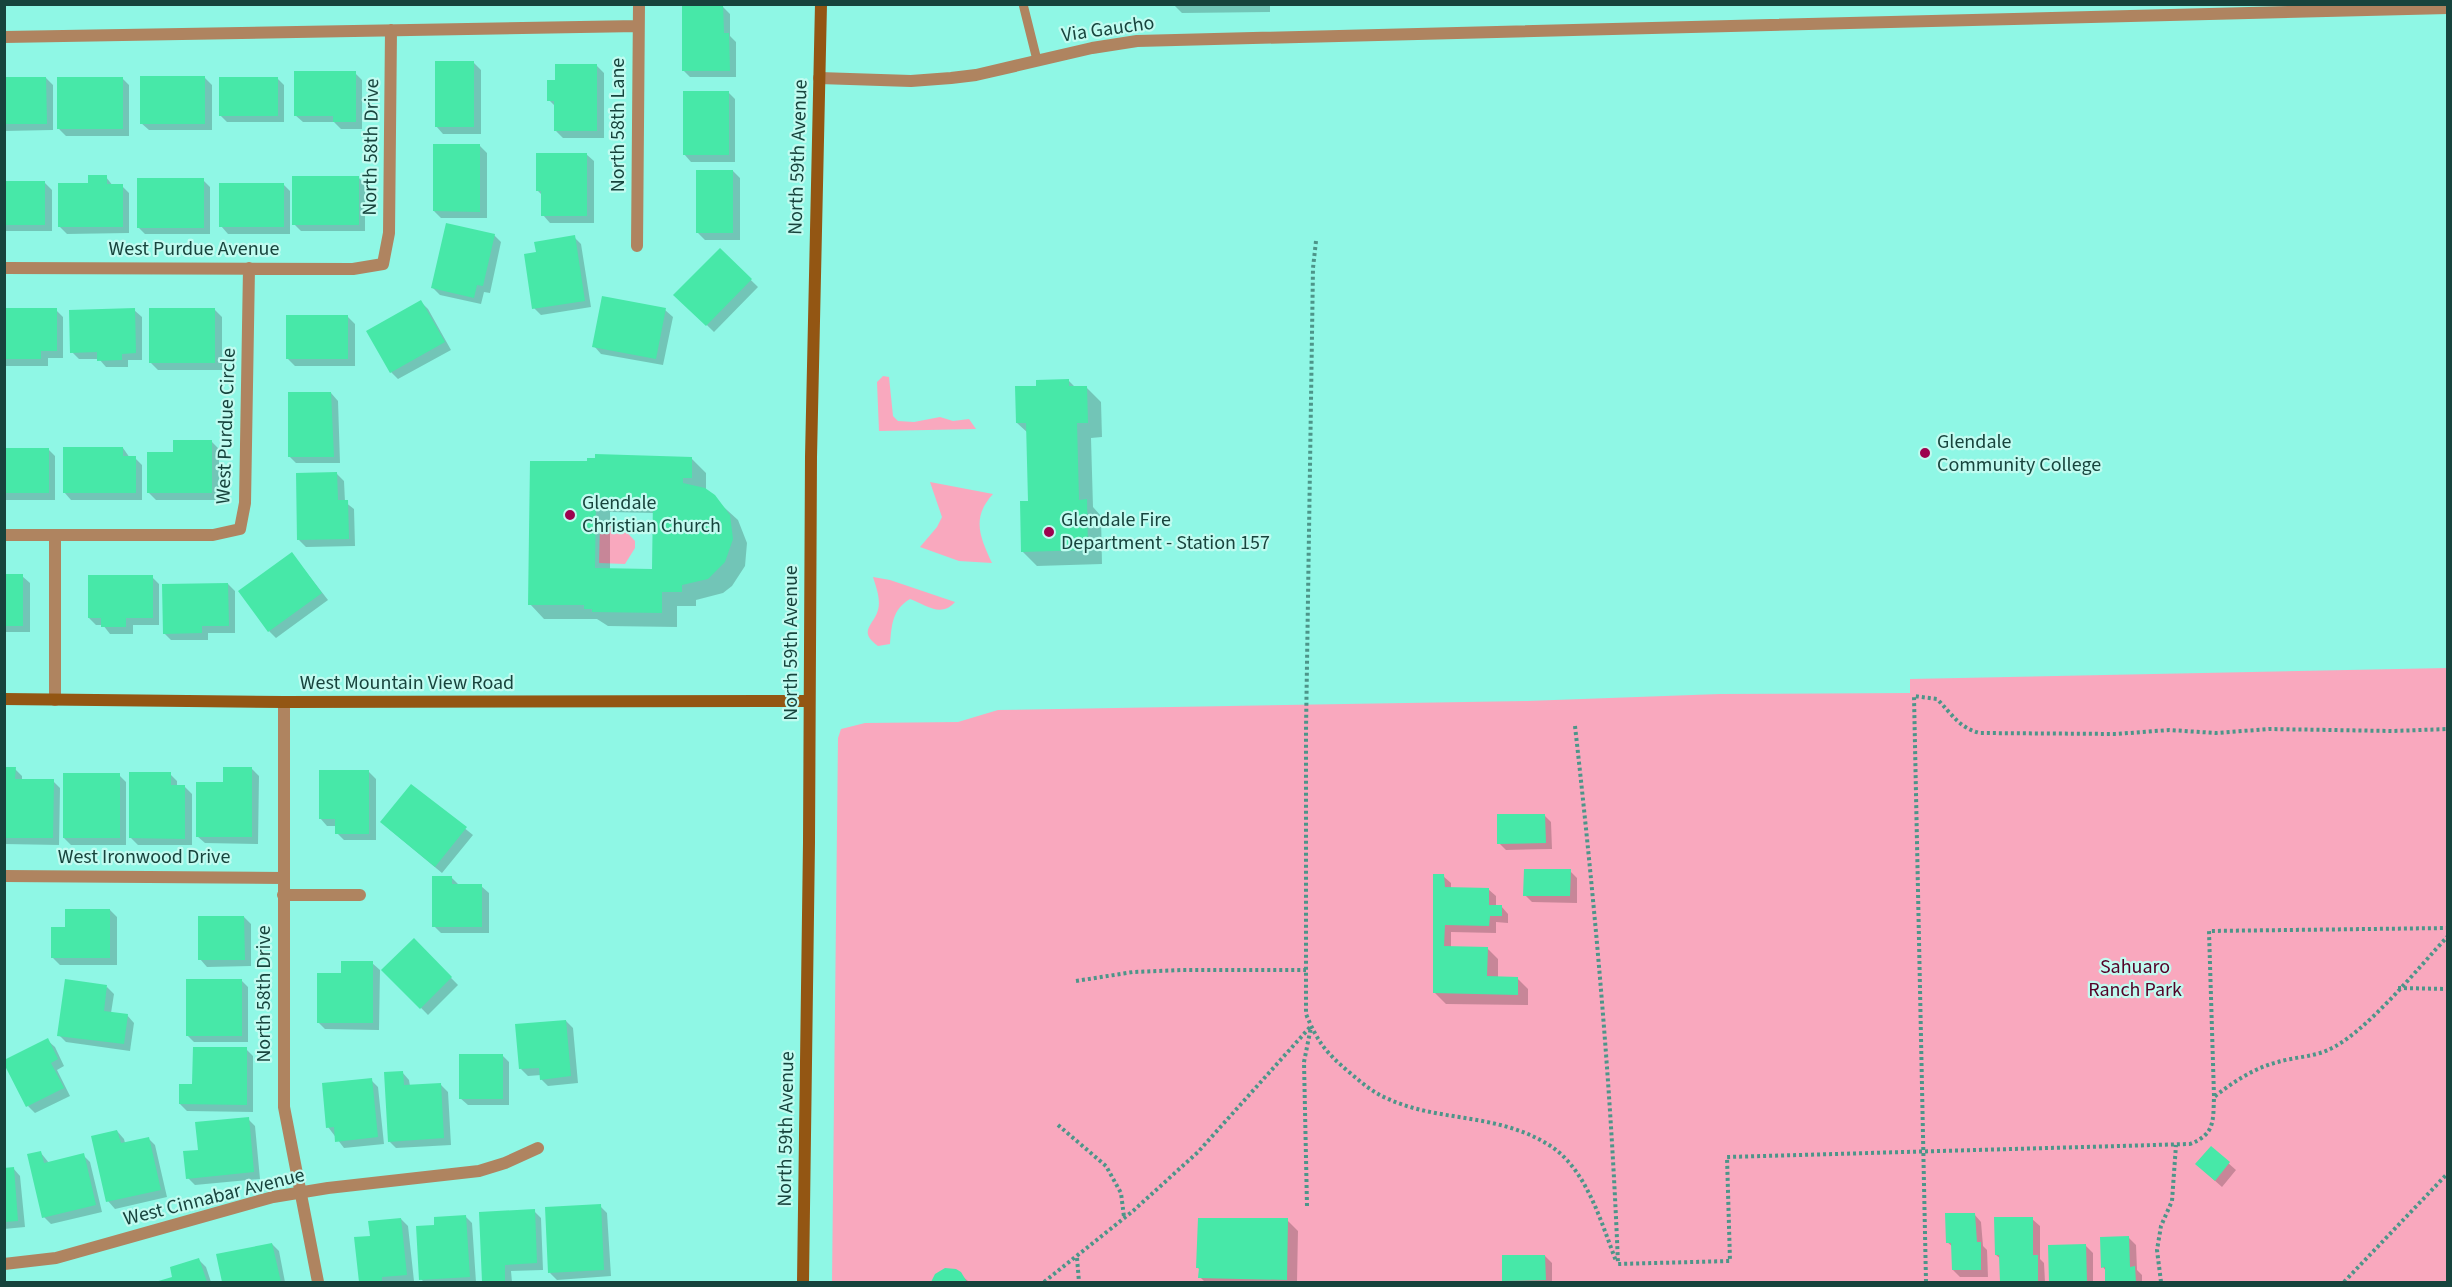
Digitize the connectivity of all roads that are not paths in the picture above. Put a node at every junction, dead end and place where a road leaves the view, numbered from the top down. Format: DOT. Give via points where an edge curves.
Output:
graph roads {
  1 [pos="639,4"];
  2 [pos="821,4"];
  3 [pos="1023,4"];
  4 [pos="2448,8"];
  5 [pos="638,26"];
  6 [pos="391,30"];
  7 [pos="4,37"];
  8 [pos="1037,60"];
  9 [pos="819,78"];
  10 [pos="637,246"];
  11 [pos="383,264"];
  12 [pos="4,268"];
  13 [pos="249,268"];
  14 [pos="4,535"];
  15 [pos="55,535"];
  16 [pos="4,699"];
  17 [pos="55,700"];
  18 [pos="809,701"];
  19 [pos="284,702"];
  20 [pos="4,876"];
  21 [pos="283,878"];
  22 [pos="283,895"];
  23 [pos="360,895"];
  24 [pos="538,1148"];
  25 [pos="299,1193"];
  26 [pos="4,1264"];
  27 [pos="318,1282"];
  28 [pos="803,1282"];
  1 -- 5 [label="street, North 58th Lane"];
  2 -- 9 [label="main road, North 59th Avenue"];
  3 -- 8 [label="lane"];
  4 -- 8 [label="street, Via Gaucho" via="1137,41"];
  5 -- 6 [label="street"];
  5 -- 10 [label="street, North 58th Lane"];
  6 -- 7 [label="street"];
  6 -- 11 [label="street, North 58th Drive" via="389,233"];
  8 -- 9 [label="street, Via Gaucho" via="951,78"];
  9 -- 18 [label="main road, North 59th Avenue"];
  11 -- 13 [label="street, West Purdue Avenue" via="353,269"];
  12 -- 13 [label="street, West Purdue Avenue"];
  13 -- 15 [label="street, West Purdue Circle" via="245,503 240,529 213,535"];
  14 -- 15 [label="street, West Purdue Circle"];
  15 -- 17 [label="street"];
  16 -- 17 [label="main road, West Mountain View Road"];
  17 -- 19 [label="main road, West Mountain View Road"];
  18 -- 19 [label="main road, West Mountain View Road"];
  18 -- 28 [label="main road, North 59th Avenue"];
  19 -- 21 [label="street, North 58th Drive"];
  20 -- 21 [label="street, West Ironwood Drive"];
  21 -- 22 [label="street, North 58th Drive"];
  22 -- 23 [label="street"];
  22 -- 25 [label="street, North 58th Drive" via="284,1107"];
  24 -- 25 [label="street, West Cinnabar Avenue" via="479,1171"];
  25 -- 26 [label="street, West Cinnabar Avenue" via="219,1211 56,1258"];
  25 -- 27 [label="street, North 58th Drive"];
}
